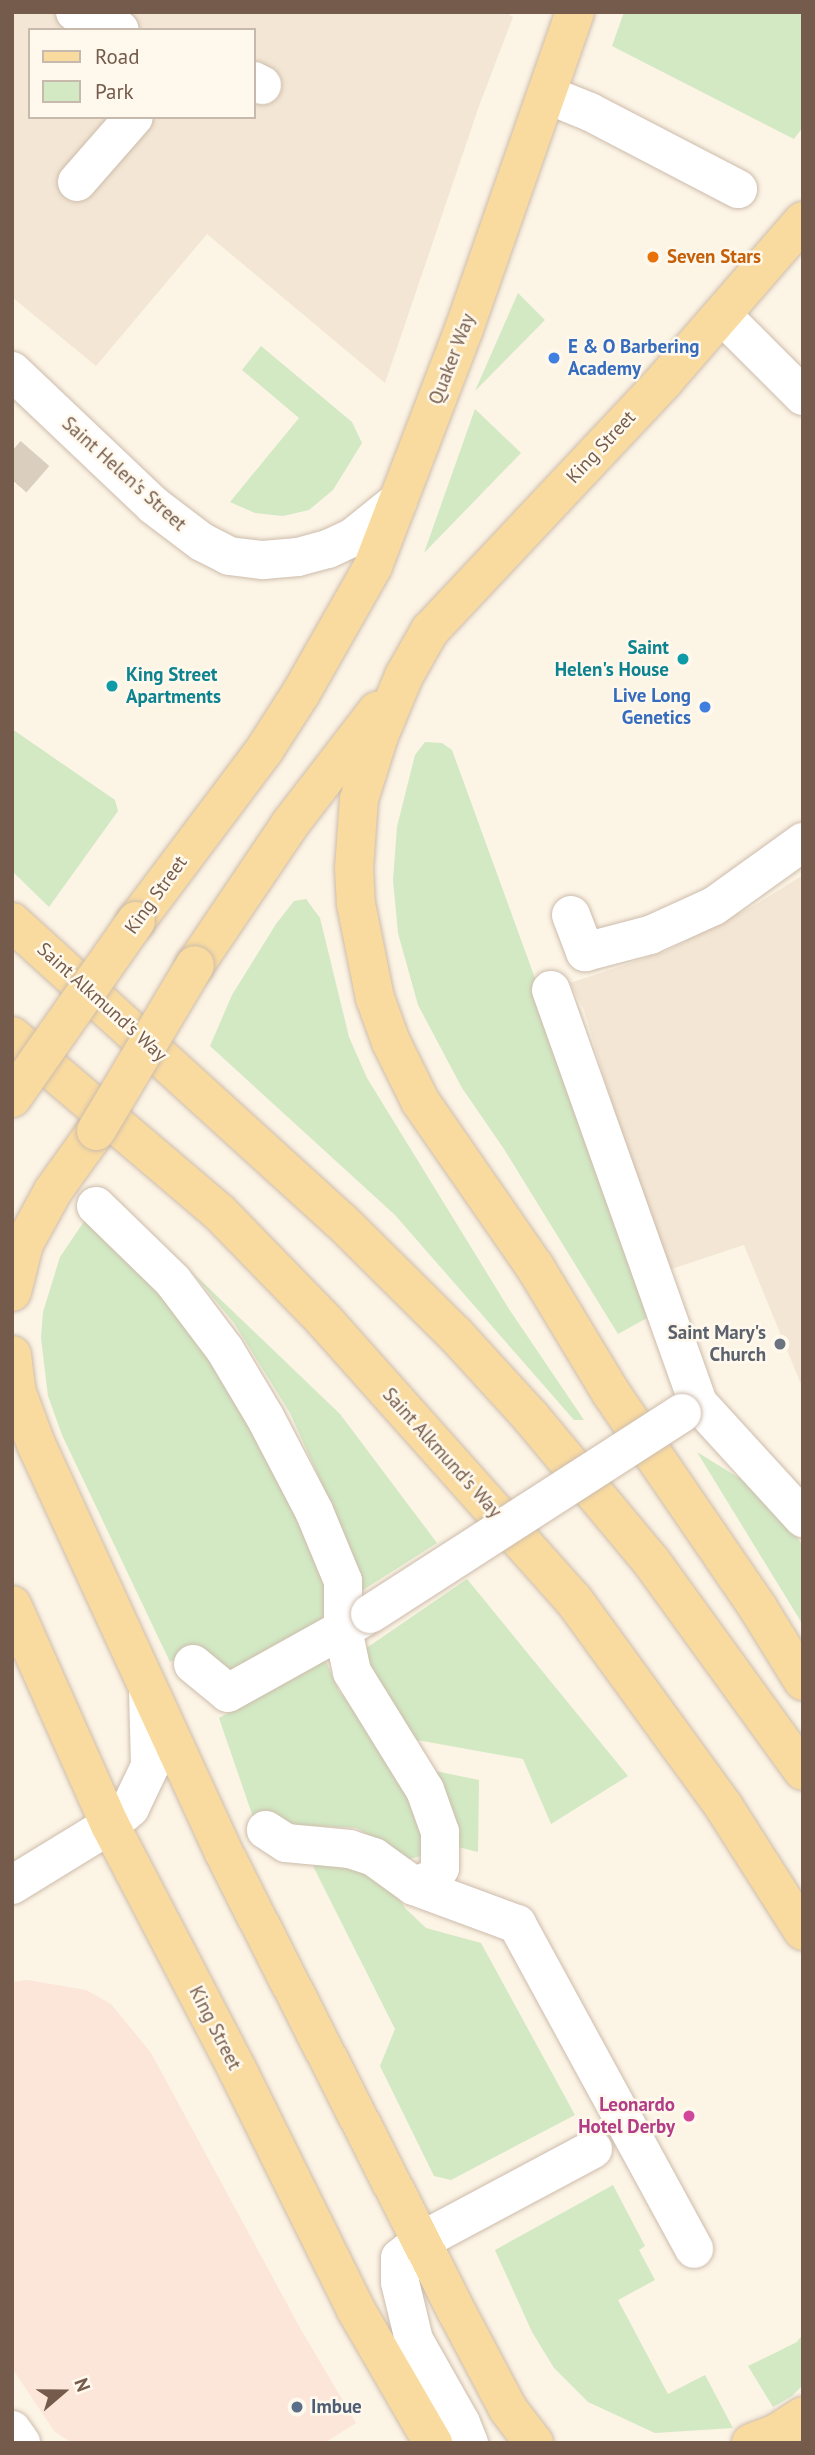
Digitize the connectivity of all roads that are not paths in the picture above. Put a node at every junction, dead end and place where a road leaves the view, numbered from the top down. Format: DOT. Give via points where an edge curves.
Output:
graph roads {
  1 [pos="75,12"];
  2 [pos="575,12"];
  3 [pos="115,28"];
  4 [pos="548,94"];
  5 [pos="132,119"];
  6 [pos="77,182"];
  7 [pos="738,189"];
  8 [pos="803,221"];
  9 [pos="722,315"];
  10 [pos="12,371"];
  11 [pos="803,396"];
  12 [pos="398,501"];
  13 [pos="404,676"];
  14 [pos="301,693"];
  15 [pos="803,842"];
  16 [pos="571,915"];
  17 [pos="12,922"];
  18 [pos="551,990"];
  19 [pos="12,1036"];
  20 [pos="12,1098"];
  21 [pos="96,1206"];
  22 [pos="12,1292"];
  23 [pos="12,1355"];
  24 [pos="690,1408"];
  25 [pos="803,1518"];
  26 [pos="13,1608"];
  27 [pos="357,1622"];
  28 [pos="193,1664"];
  29 [pos="803,1682"];
  30 [pos="148,1689"];
  31 [pos="803,1771"];
  32 [pos="110,1825"];
  33 [pos="266,1830"];
  34 [pos="12,1885"];
  35 [pos="414,1886"];
  36 [pos="803,1931"];
  37 [pos="593,2149"];
  38 [pos="421,2241"];
  39 [pos="694,2249"];
  40 [pos="803,2416"];
  41 [pos="12,2430"];
  42 [pos="21,2443"];
  43 [pos="433,2443"];
  44 [pos="468,2443"];
  45 [pos="534,2443"];
  46 [pos="751,2443"];
  1 -- 3 [label="street"];
  2 -- 4 [label="main road, Quaker Way"];
  4 -- 7 [label="street"];
  4 -- 12 [label="main road, Quaker Way"];
  5 -- 6 [label="street"];
  8 -- 9 [label="main road, King Street"];
  9 -- 11 [label="street"];
  9 -- 13 [label="main road, King Street" via="430,630"];
  10 -- 12 [label="street, Saint Helen's Street" via="153,505 229,556 263,560 327,549 352,538"];
  12 -- 14 [label="main road, Quaker Way" via="373,566"];
  13 -- 22 [label="main road, bridge" via="290,824 195,965 96,1131 53,1191 24,1244"];
  13 -- 29 [label="main road" via="359,799 355,833 356,904 375,998 391,1042 420,1101 535,1267 611,1393"];
  14 -- 20 [label="main road, King Street, bridge"];
  15 -- 16 [label="street" via="714,906 650,935 585,952"];
  17 -- 31 [label="main road, Saint Alkmund's Way" via="340,1220 456,1335 651,1561"];
  18 -- 24 [label="street"];
  19 -- 36 [label="main road, Saint Alkmund's Way" via="219,1212 324,1320 564,1589 723,1807"];
  21 -- 27 [label="street" via="173,1282 225,1350 314,1511"];
  23 -- 30 [label="main road" via="16,1390 36,1444"];
  24 -- 25 [label="street"];
  24 -- 27 [label="street, bridge"];
  26 -- 32 [label="main road, King Street"];
  27 -- 28 [label="street" via="228,1693"];
  27 -- 35 [label="street" via="352,1672 425,1790 440,1832 440,1868 433,1880"];
  30 -- 32 [label="street" via="150,1766 130,1808"];
  30 -- 38 [label="main road" via="254,1913"];
  32 -- 34 [label="street"];
  32 -- 43 [label="main road, King Street" via="356,2310"];
  33 -- 35 [label="street" via="286,1843 350,1849 374,1857"];
  35 -- 39 [label="street" via="517,1924"];
  37 -- 38 [label="street"];
  38 -- 44 [label="street" via="400,2258 400,2282 414,2340"];
  38 -- 45 [label="main road" via="508,2409"];
  40 -- 46 [label="main road"];
  41 -- 42 [label="street"];
}
